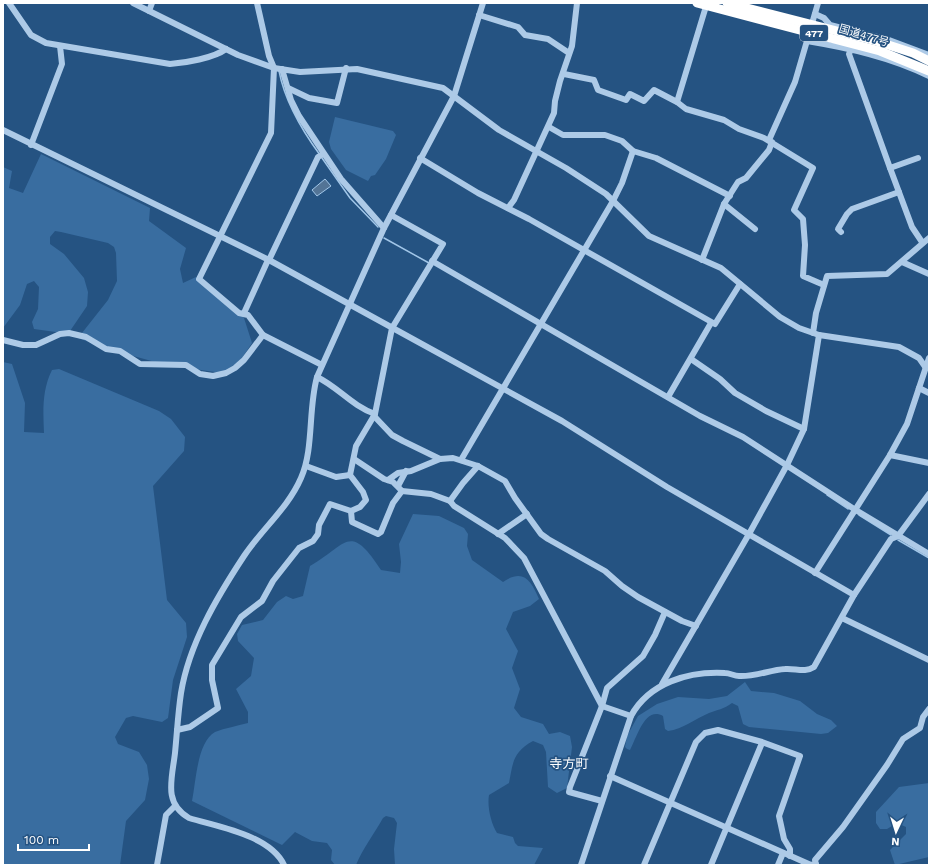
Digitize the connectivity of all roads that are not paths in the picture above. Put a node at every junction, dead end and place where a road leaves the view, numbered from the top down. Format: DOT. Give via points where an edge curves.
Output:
graph roads {
  1 [pos="8,3"];
  2 [pos="133,3"];
  3 [pos="152,3"];
  4 [pos="257,3"];
  5 [pos="483,3"];
  6 [pos="576,3"];
  7 [pos="727,3"];
  8 [pos="818,3"];
  9 [pos="703,4"];
  10 [pos="149,10"];
  11 [pos="815,14"];
  12 [pos="479,15"];
  13 [pos="811,29"];
  14 [pos="807,41"];
  15 [pos="60,46"];
  16 [pos="852,46"];
  17 [pos="226,49"];
  18 [pos="568,53"];
  19 [pos="929,55"];
  20 [pos="929,61"];
  21 [pos="346,68"];
  22 [pos="279,69"];
  23 [pos="929,71"];
  24 [pos="564,74"];
  25 [pos="929,76"];
  26 [pos="288,88"];
  27 [pos="454,96"];
  28 [pos="677,102"];
  29 [pos="549,127"];
  30 [pos="3,130"];
  31 [pos="770,141"];
  32 [pos="31,145"];
  33 [pos="633,151"];
  34 [pos="537,152"];
  35 [pos="321,155"];
  36 [pos="420,158"];
  37 [pos="918,158"];
  38 [pos="890,168"];
  39 [pos="899,192"];
  40 [pos="730,196"];
  41 [pos="613,201"];
  42 [pos="724,204"];
  43 [pos="508,208"];
  44 [pos="391,214"];
  45 [pos="384,228"];
  46 [pos="755,228"];
  47 [pos="841,232"];
  48 [pos="221,237"];
  49 [pos="929,238"];
  50 [pos="922,242"];
  51 [pos="584,250"];
  52 [pos="268,260"];
  53 [pos="702,260"];
  54 [pos="902,262"];
  55 [pos="431,263"];
  56 [pos="929,274"];
  57 [pos="740,284"];
  58 [pos="824,284"];
  59 [pos="349,304"];
  60 [pos="244,313"];
  61 [pos="711,323"];
  62 [pos="540,324"];
  63 [pos="392,328"];
  64 [pos="816,334"];
  65 [pos="263,335"];
  66 [pos="3,340"];
  67 [pos="929,358"];
  68 [pos="691,359"];
  69 [pos="322,365"];
  70 [pos="926,368"];
  71 [pos="317,377"];
  72 [pos="919,388"];
  73 [pos="502,389"];
  74 [pos="929,393"];
  75 [pos="668,397"];
  76 [pos="374,415"];
  77 [pos="804,429"];
  78 [pos="890,455"];
  79 [pos="354,459"];
  80 [pos="440,459"];
  81 [pos="461,460"];
  82 [pos="929,464"];
  83 [pos="787,465"];
  84 [pos="306,466"];
  85 [pos="478,466"];
  86 [pos="406,471"];
  87 [pos="350,475"];
  88 [pos="388,480"];
  89 [pos="400,488"];
  90 [pos="929,494"];
  91 [pos="450,501"];
  92 [pos="854,509"];
  93 [pos="351,511"];
  94 [pos="526,514"];
  95 [pos="498,534"];
  96 [pos="749,534"];
  97 [pos="898,536"];
  98 [pos="929,554"];
  99 [pos="815,573"];
  100 [pos="854,595"];
  101 [pos="665,612"];
  102 [pos="842,618"];
  103 [pos="696,626"];
  104 [pos="929,660"];
  105 [pos="662,684"];
  106 [pos="602,706"];
  107 [pos="929,709"];
  108 [pos="631,716"];
  109 [pos="177,730"];
  110 [pos="762,743"];
  111 [pos="610,776"];
  112 [pos="602,801"];
  113 [pos="671,803"];
  114 [pos="175,806"];
  115 [pos="727,828"];
  116 [pos="783,853"];
  117 [pos="790,856"];
  118 [pos="157,865"];
  119 [pos="284,865"];
  120 [pos="581,865"];
  121 [pos="644,865"];
  122 [pos="711,865"];
  123 [pos="778,865"];
  124 [pos="816,865"];
  1 -- 15 [label="street" via="32,37"];
  2 -- 10 [label="street"];
  3 -- 10 [label="street"];
  4 -- 22 [label="street" via="269,56"];
  5 -- 12 [label="street"];
  6 -- 18 [label="street" via="572,46"];
  7 -- 13 [label="highway, 国道477号 / 477"];
  8 -- 11 [label="street"];
  9 -- 13 [label="highway, 国道477号 / 477"];
  9 -- 28 [label="street"];
  10 -- 17 [label="street"];
  11 -- 13 [label="street"];
  11 -- 19 [label="street" via="830,24 889,40"];
  12 -- 18 [label="street" via="518,27 525,35 548,39"];
  12 -- 27 [label="street"];
  13 -- 14 [label="street"];
  13 -- 16 [label="highway, 国道477号 / 477"];
  13 -- 20 [label="highway, 国道477号 / 477" via="876,41"];
  14 -- 16 [label="street"];
  14 -- 31 [label="street" via="789,96"];
  15 -- 17 [label="street" via="170,64 181,64 220,54"];
  15 -- 32 [label="street" via="62,64"];
  16 -- 23 [label="highway, 国道477号 / 477" via="880,51"];
  16 -- 25 [label="street"];
  16 -- 38 [label="street" via="849,54"];
  17 -- 22 [label="street"];
  18 -- 24 [label="street"];
  21 -- 22 [label="street" via="300,72"];
  21 -- 26 [label="street" via="337,103 309,98"];
  21 -- 27 [label="street" via="443,88"];
  22 -- 26 [label="street"];
  22 -- 48 [label="street" via="271,133"];
  24 -- 28 [label="street" via="594,80 598,90 626,100 630,94 644,101 654,90"];
  24 -- 29 [label="street"];
  26 -- 35 [label="street" via="294,108"];
  27 -- 34 [label="street" via="498,130"];
  27 -- 36 [label="street"];
  28 -- 31 [label="street" via="686,109 724,120"];
  29 -- 33 [label="street" via="563,135 605,135 622,142"];
  29 -- 34 [label="street"];
  30 -- 32 [label="street"];
  31 -- 40 [label="street" via="769,150 746,178 738,182"];
  31 -- 58 [label="street" via="813,168 794,210 803,219 803,276"];
  32 -- 48 [label="street"];
  33 -- 40 [label="street" via="656,158"];
  33 -- 41 [label="street"];
  34 -- 41 [label="street" via="566,168"];
  34 -- 43 [label="street"];
  35 -- 45 [label="street"];
  35 -- 52 [label="street"];
  36 -- 43 [label="street"];
  36 -- 44 [label="street"];
  37 -- 38 [label="street"];
  38 -- 39 [label="street"];
  39 -- 47 [label="street" via="852,209 838,229"];
  39 -- 50 [label="street" via="912,228"];
  40 -- 42 [label="street"];
  41 -- 51 [label="street"];
  41 -- 53 [label="street" via="649,236"];
  42 -- 46 [label="street"];
  42 -- 53 [label="street"];
  43 -- 51 [label="street"];
  44 -- 45 [label="street"];
  44 -- 55 [label="street" via="443,244"];
  45 -- 59 [label="street"];
  48 -- 52 [label="street"];
  48 -- 60 [label="street" via="199,279 239,313"];
  49 -- 50 [label="street"];
  50 -- 54 [label="street"];
  51 -- 61 [label="street"];
  51 -- 62 [label="street"];
  52 -- 59 [label="street"];
  52 -- 60 [label="street"];
  53 -- 57 [label="street" via="721,268"];
  54 -- 56 [label="street"];
  54 -- 58 [label="street" via="887,274 827,276"];
  55 -- 62 [label="street"];
  55 -- 63 [label="street"];
  57 -- 61 [label="street" via="714,324"];
  57 -- 64 [label="street" via="780,317"];
  58 -- 64 [label="street" via="816,313"];
  59 -- 63 [label="street"];
  59 -- 69 [label="street"];
  60 -- 65 [label="street" via="248,314"];
  61 -- 68 [label="street"];
  62 -- 73 [label="street"];
  62 -- 75 [label="street"];
  63 -- 73 [label="street"];
  63 -- 76 [label="street"];
  64 -- 70 [label="street" via="899,347 919,358"];
  64 -- 77 [label="street"];
  65 -- 66 [label="street" via="235,368 213,376 200,374 186,365 140,364 120,351 106,349 86,337 69,333 60,334 36,345"];
  65 -- 69 [label="street"];
  67 -- 70 [label="street"];
  68 -- 75 [label="street"];
  68 -- 77 [label="street" via="735,393"];
  69 -- 71 [label="street"];
  70 -- 72 [label="street"];
  71 -- 76 [label="street"];
  71 -- 84 [label="street" via="312,400"];
  72 -- 74 [label="street"];
  72 -- 78 [label="street" via="907,424"];
  73 -- 81 [label="street"];
  73 -- 96 [label="street" via="562,421 667,487"];
  75 -- 83 [label="street" via="743,437"];
  76 -- 79 [label="street" via="360,438"];
  76 -- 80 [label="street" via="392,435"];
  77 -- 83 [label="street"];
  78 -- 82 [label="street"];
  78 -- 92 [label="street"];
  79 -- 87 [label="street"];
  79 -- 88 [label="street"];
  80 -- 81 [label="street"];
  80 -- 86 [label="street"];
  81 -- 85 [label="street"];
  83 -- 92 [label="street"];
  83 -- 96 [label="street"];
  84 -- 87 [label="street" via="336,477"];
  84 -- 109 [label="street" via="290,499 244,556 198,638 181,692"];
  85 -- 91 [label="street"];
  85 -- 94 [label="street" via="505,481"];
  86 -- 88 [label="street"];
  86 -- 89 [label="street"];
  87 -- 93 [label="street" via="366,496 364,504"];
  88 -- 89 [label="street"];
  89 -- 91 [label="street"];
  89 -- 93 [label="street" via="378,534 352,522"];
  90 -- 97 [label="street"];
  91 -- 95 [label="street"];
  92 -- 97 [label="street"];
  92 -- 99 [label="street"];
  93 -- 109 [label="street" via="330,504 313,541 299,548 273,581 262,601 241,617 212,665 212,680 218,708 190,728"];
  94 -- 95 [label="street"];
  94 -- 101 [label="street" via="548,539 605,570 622,586"];
  95 -- 106 [label="street" via="514,546 524,558"];
  96 -- 99 [label="street"];
  96 -- 103 [label="street"];
  97 -- 98 [label="street"];
  97 -- 100 [label="street" via="891,539"];
  99 -- 100 [label="street"];
  100 -- 102 [label="street"];
  101 -- 103 [label="street"];
  101 -- 106 [label="street" via="643,656 607,688"];
  102 -- 104 [label="street"];
  102 -- 105 [label="street" via="810,670 786,669 740,676 714,672"];
  103 -- 105 [label="street"];
  105 -- 108 [label="street" via="652,690"];
  106 -- 108 [label="street"];
  106 -- 112 [label="street" via="569,792"];
  107 -- 124 [label="street" via="920,728 903,739 888,765 843,827 815,860"];
  108 -- 111 [label="street"];
  109 -- 114 [label="street" via="170,790"];
  110 -- 113 [label="street" via="718,730 705,733 696,742"];
  110 -- 115 [label="street"];
  110 -- 117 [label="street" via="800,756 779,816"];
  111 -- 112 [label="street"];
  111 -- 113 [label="street"];
  112 -- 120 [label="street"];
  113 -- 115 [label="street"];
  113 -- 121 [label="street"];
  114 -- 118 [label="street" via="166,815"];
  114 -- 119 [label="street" via="181,814 189,818 252,838 268,846"];
  115 -- 116 [label="street"];
  115 -- 122 [label="street"];
  116 -- 117 [label="street"];
  116 -- 123 [label="street"];
  117 -- 124 [label="street"];
}
